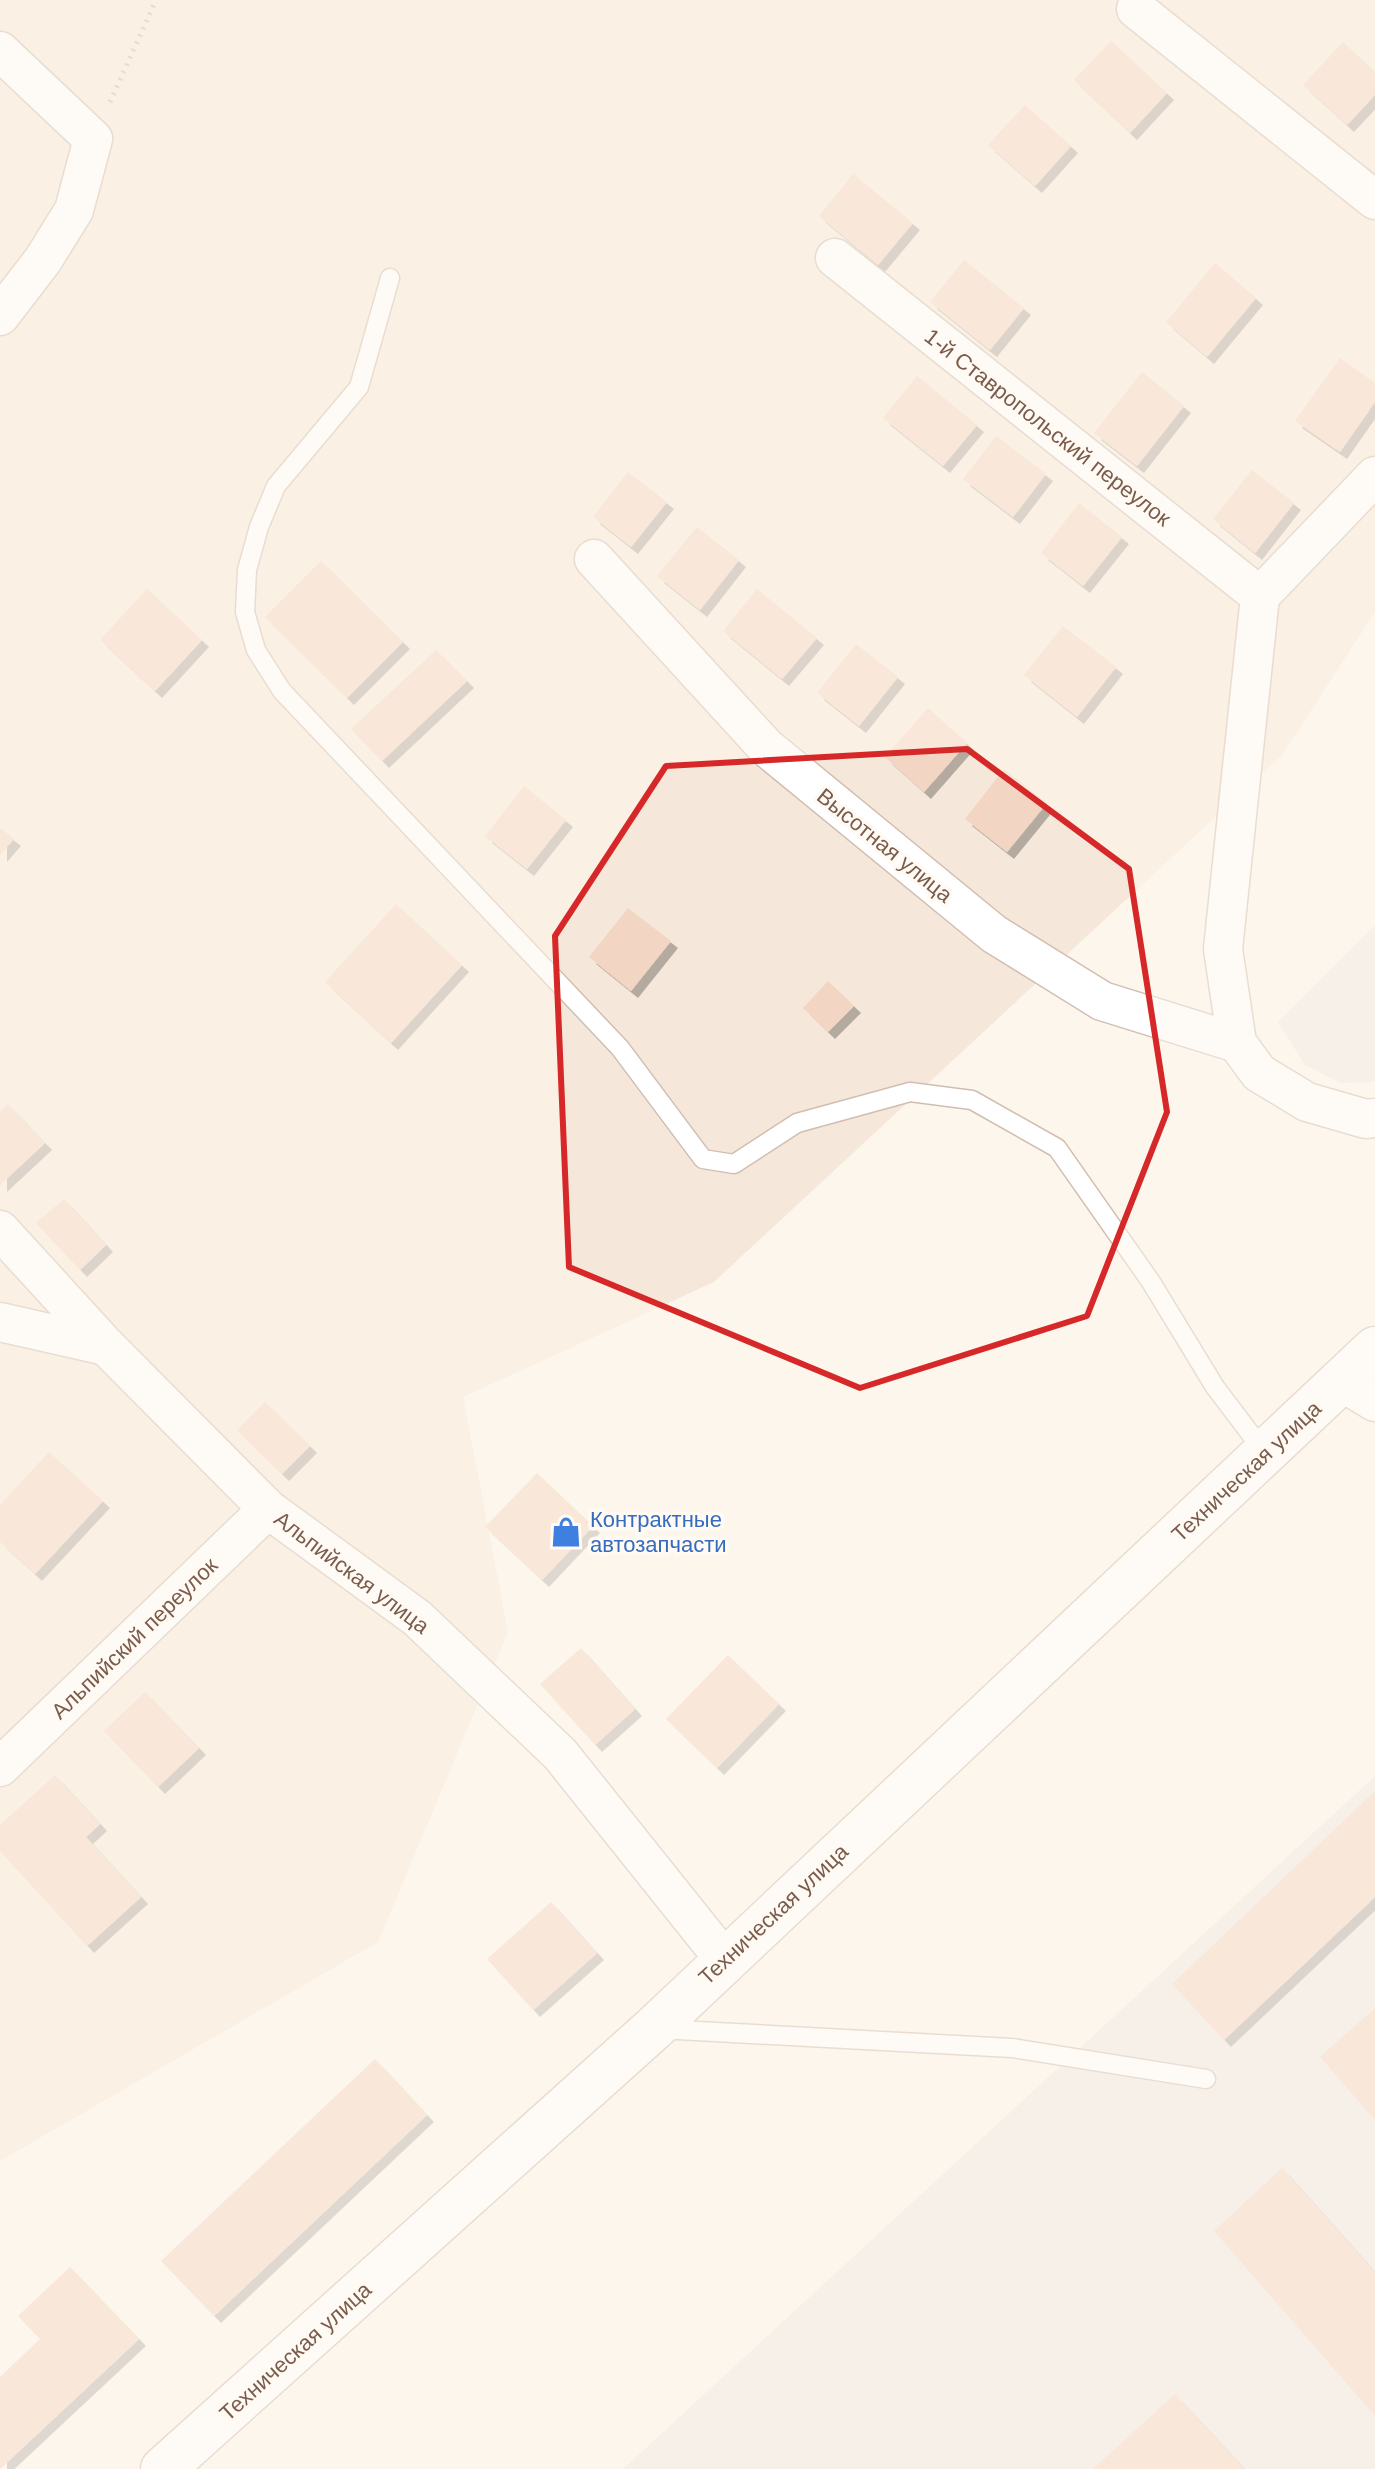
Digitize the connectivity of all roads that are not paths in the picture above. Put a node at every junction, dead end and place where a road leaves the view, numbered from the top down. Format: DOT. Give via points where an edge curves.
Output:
graph roads {
  1 [pos="1136,9"];
  2 [pos="0,51"];
  3 [pos="1375,200"];
  4 [pos="835,258"];
  5 [pos="390,278"];
  6 [pos="0,316"];
  7 [pos="1375,476"];
  8 [pos="594,559"];
  9 [pos="1260,596"];
  10 [pos="1237,1043"];
  11 [pos="1375,1118"];
  12 [pos="0,1230"];
  13 [pos="0,1322"];
  14 [pos="106,1346"];
  15 [pos="1375,1349"];
  16 [pos="1359,1392"];
  17 [pos="1265,1454"];
  18 [pos="268,1509"];
  19 [pos="0,1767"];
  20 [pos="724,1959"];
  21 [pos="653,2029"];
  22 [pos="1206,2079"];
  23 [pos="163,2469"];
  1 -- 3 [label="street"];
  2 -- 6 [label="street" via="93,139 74,210"];
  4 -- 9 [label="street, 1-й Ставропольский переулок"];
  5 -- 17 [label="lane" via="359,387 276,486 247,570 245,612 256,650 282,691 620,1048 703,1159 734,1164 797,1123 910,1092 972,1100 1057,1148"];
  7 -- 9 [label="street"];
  8 -- 10 [label="street, Высотная улица" via="766,747 994,934 1102,1001"];
  9 -- 10 [label="street" via="1223,949"];
  10 -- 11 [label="street" via="1259,1073 1307,1102"];
  12 -- 14 [label="street, Альпийская улица"];
  13 -- 14 [label="street"];
  14 -- 18 [label="street, Альпийская улица"];
  15 -- 16 [label="street, Техническая улица"];
  16 -- 17 [label="street, Техническая улица"];
  17 -- 20 [label="street, Техническая улица"];
  18 -- 19 [label="street, Альпийский переулок"];
  18 -- 20 [label="street, Альпийская улица" via="417,1618 560,1754"];
  20 -- 21 [label="street, Техническая улица"];
  21 -- 22 [label="lane" via="1012,2048"];
  21 -- 23 [label="street, Техническая улица"];
}
